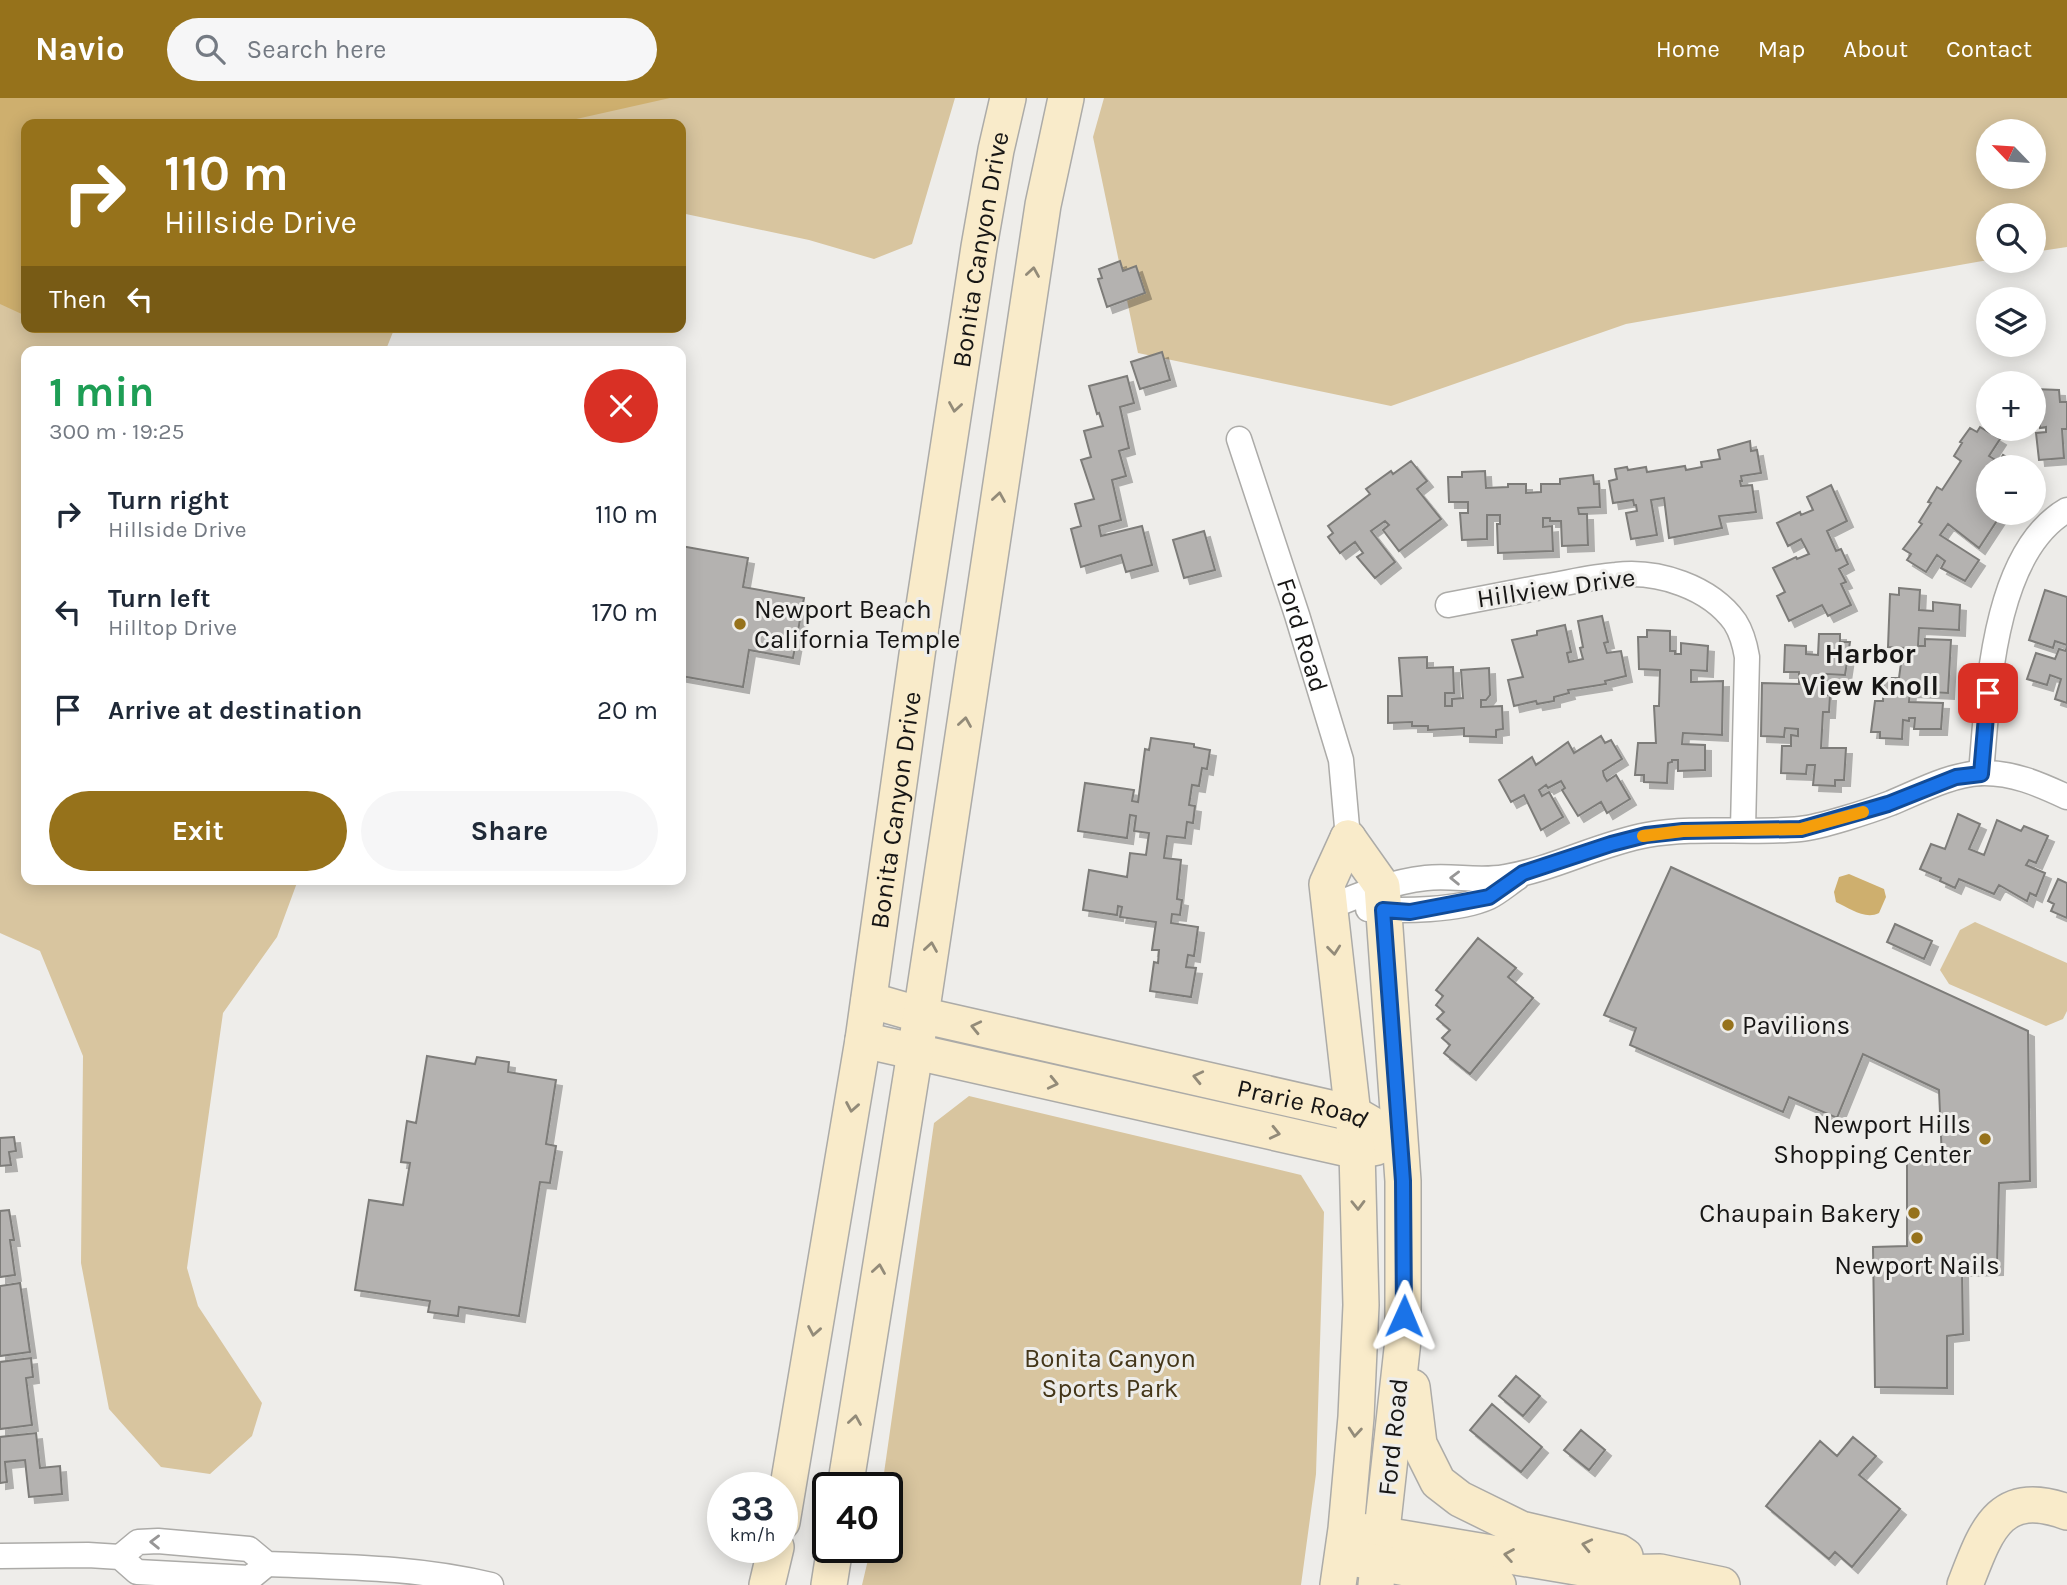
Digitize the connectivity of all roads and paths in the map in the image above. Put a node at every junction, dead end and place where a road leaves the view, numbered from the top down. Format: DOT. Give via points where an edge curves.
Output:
graph roads {
  1 [pos="1008,98"];
  2 [pos="1066,98"];
  3 [pos="1238,439"];
  4 [pos="2067,510"];
  5 [pos="1448,605"];
  6 [pos="1981,774"];
  7 [pos="2067,797"];
  8 [pos="1743,829"];
  9 [pos="1348,838"];
  10 [pos="1383,898"];
  11 [pos="1330,907"];
  12 [pos="869,1000"];
  13 [pos="920,1015"];
  14 [pos="863,1040"];
  15 [pos="915,1052"];
  16 [pos="1352,1112"];
  17 [pos="1401,1142"];
  18 [pos="1357,1151"];
  19 [pos="1403,1340"];
  20 [pos="790,1472"];
  21 [pos="848,1472"];
  22 [pos="2067,1512"];
  23 [pos="186,1544"];
  24 [pos="0,1556"];
  25 [pos="120,1557"];
  26 [pos="1342,1557"];
  27 [pos="1379,1561"];
  28 [pos="772,1563"];
  29 [pos="832,1563"];
  30 [pos="267,1564"];
  31 [pos="1649,1572"];
  32 [pos="185,1575"];
  33 [pos="491,1585"];
  34 [pos="767,1585"];
  35 [pos="829,1585"];
  36 [pos="1498,1585"];
  37 [pos="1722,1585"];
  38 [pos="1965,1585"];
  1 -- 12 [label="main road, Bonita Canyon Drive, one-way" via="979,247"];
  13 -- 2 [label="main road, Bonita Canyon Drive, one-way" via="1043,205"];
  3 -- 9 [label="street, Ford Road" via="1341,760"];
  4 -- 6 [label="street" via="2027,548 2005,606 1994,649"];
  5 -- 8 [label="street, Hillview Drive" via="1618,574 1672,580 1720,605 1736,623 1747,657"];
  6 -- 7 [label="street" via="2029,780"];
  6 -- 8 [label="street" via="1956,777 1888,804 1801,829"];
  8 -- 10 [label="street" via="1646,835 1611,844 1523,873 1489,897 1410,912"];
  9 -- 10 [label="main road"];
  9 -- 11 [label="main road, Ford Road" via="1327,884"];
  10 -- 11 [label="street"];
  10 -- 17 [label="main road, Ford Road"];
  11 -- 16 [label="main road, Ford Road, one-way"];
  12 -- 13 [label="main road, Prarie Road"];
  12 -- 14 [label="main road, Bonita Canyon Drive"];
  13 -- 15 [label="main road, Bonita Canyon Drive"];
  16 -- 13 [label="main road, Prarie Road, one-way"];
  14 -- 15 [label="main road, Prarie Road"];
  14 -- 20 [label="main road, Bonita Canyon Drive, one-way"];
  15 -- 18 [label="main road, Prarie Road, one-way"];
  21 -- 15 [label="main road, Bonita Canyon Drive, one-way"];
  16 -- 17 [label="main road, Prarie Road"];
  16 -- 18 [label="main road, Ford Road"];
  17 -- 18 [label="main road, Prarie Road"];
  17 -- 19 [label="main road, Ford Road"];
  18 -- 26 [label="main road, Ford Road, one-way" via="1360,1318"];
  19 -- 27 [label="main road, Ford Road"];
  31 -- 19 [label="main road, one-way" via="1619,1552 1521,1529 1460,1499 1438,1482 1419,1444"];
  22 -- 38 [label="main road" via="2032,1503 2015,1506 1994,1521"];
  23 -- 25 [label="street, one-way" via="138,1542"];
  23 -- 30 [label="street" via="249,1549"];
  23 -- 32 [label="street"];
  24 -- 25 [label="street"];
  25 -- 32 [label="street" via="137,1572"];
  26 -- 27 [label="main road"];
  31 -- 27 [label="main road, one-way"];
  27 -- 36 [label="main road"];
  28 -- 34 [label="main road"];
  29 -- 35 [label="main road"];
  30 -- 32 [label="street" via="250,1578"];
  30 -- 33 [label="street" via="406,1571"];
  31 -- 37 [label="main road"];
}
